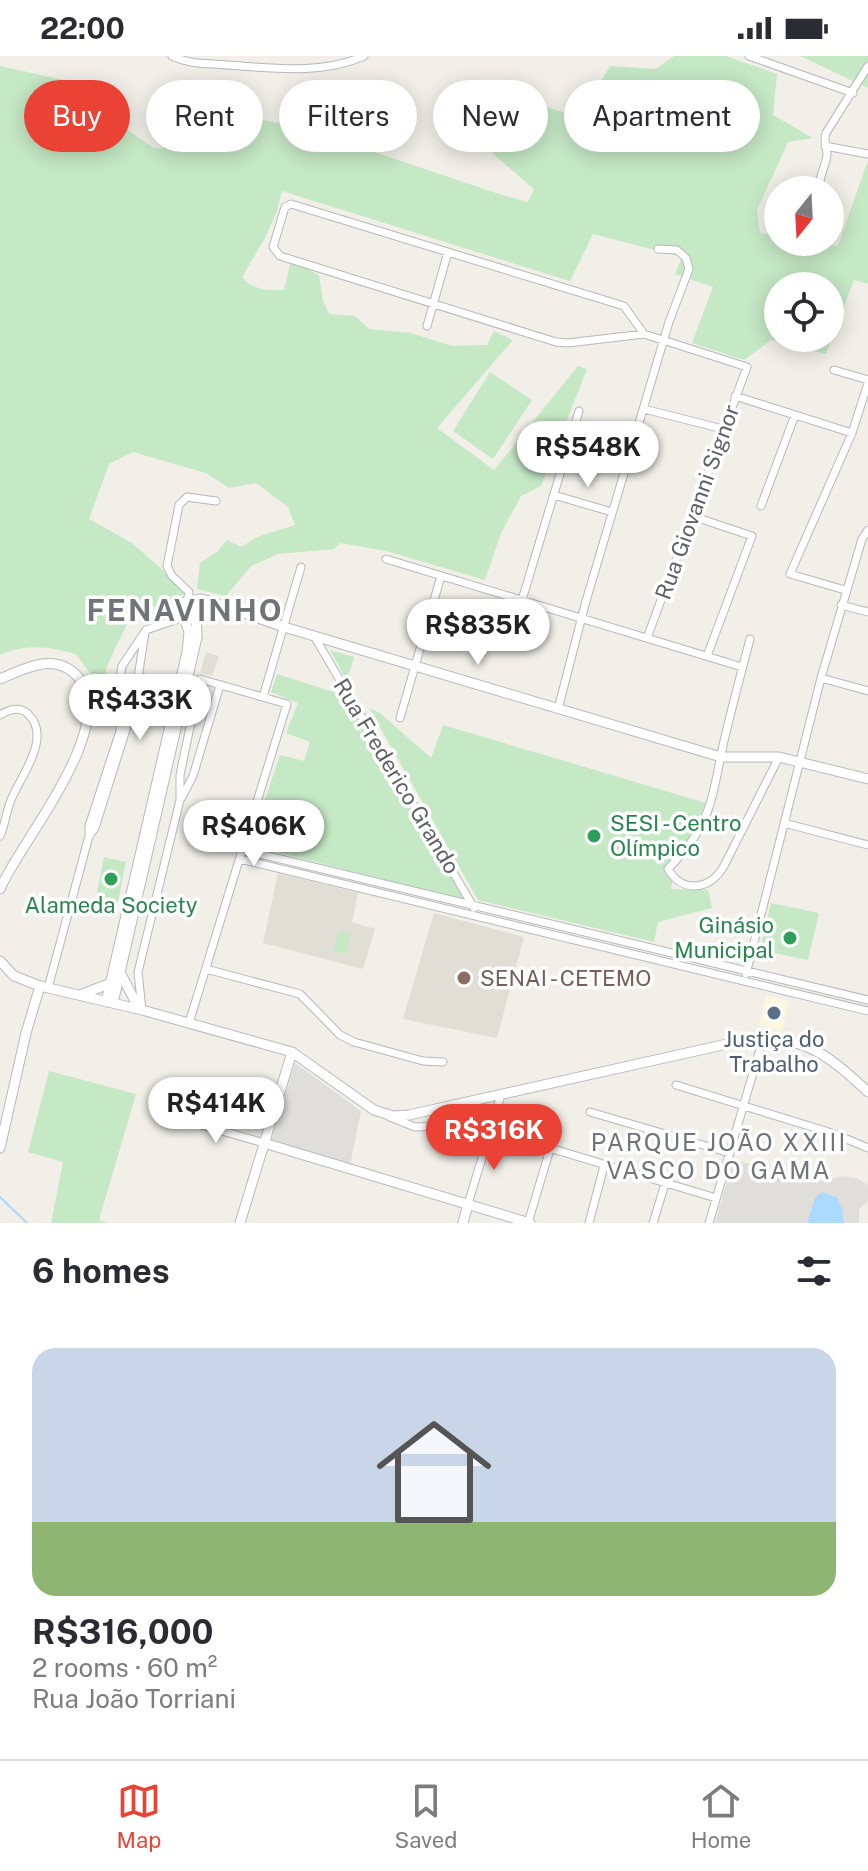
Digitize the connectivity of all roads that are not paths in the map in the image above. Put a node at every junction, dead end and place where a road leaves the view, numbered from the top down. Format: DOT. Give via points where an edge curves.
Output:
graph roads {
  1 [pos="172,56"];
  2 [pos="364,56"];
  3 [pos="749,56"];
  4 [pos="868,66"];
  5 [pos="853,93"];
  6 [pos="825,146"];
  7 [pos="868,154"];
  8 [pos="821,176"];
  9 [pos="658,249"];
  10 [pos="448,252"];
  11 [pos="433,304"];
  12 [pos="427,326"];
  13 [pos="644,334"];
  14 [pos="664,341"];
  15 [pos="834,370"];
  16 [pos="868,381"];
  17 [pos="735,396"];
  18 [pos="644,409"];
  19 [pos="579,411"];
  20 [pos="795,415"];
  21 [pos="723,429"];
  22 [pos="852,433"];
  23 [pos="554,495"];
  24 [pos="216,501"];
  25 [pos="761,506"];
  26 [pos="612,512"];
  27 [pos="692,516"];
  28 [pos="868,530"];
  29 [pos="386,559"];
  30 [pos="301,567"];
  31 [pos="441,576"];
  32 [pos="845,590"];
  33 [pos="522,600"];
  34 [pos="841,605"];
  35 [pos="192,606"];
  36 [pos="868,612"];
  37 [pos="183,619"];
  38 [pos="582,619"];
  39 [pos="284,627"];
  40 [pos="146,630"];
  41 [pos="314,635"];
  42 [pos="647,638"];
  43 [pos="750,639"];
  44 [pos="707,656"];
  45 [pos="416,665"];
  46 [pos="742,667"];
  47 [pos="186,669"];
  48 [pos="138,677"];
  49 [pos="821,678"];
  50 [pos="0,679"];
  51 [pos="179,684"];
  52 [pos="220,685"];
  53 [pos="868,691"];
  54 [pos="263,697"];
  55 [pos="558,709"];
  56 [pos="0,715"];
  57 [pos="400,718"];
  58 [pos="166,752"];
  59 [pos="721,757"];
  60 [pos="779,757"];
  61 [pos="800,761"];
  62 [pos="868,779"];
  63 [pos="180,800"];
  64 [pos="784,823"];
  65 [pos="0,836"];
  66 [pos="89,836"];
  67 [pos="868,845"];
  68 [pos="242,855"];
  69 [pos="378,888"];
  70 [pos="0,889"];
  71 [pos="474,907"];
  72 [pos="478,917"];
  73 [pos="644,947"];
  74 [pos="642,956"];
  75 [pos="0,961"];
  76 [pos="119,961"];
  77 [pos="206,969"];
  78 [pos="746,971"];
  79 [pos="121,974"];
  80 [pos="744,981"];
  81 [pos="111,983"];
  82 [pos="44,987"];
  83 [pos="801,990"];
  84 [pos="79,995"];
  85 [pos="868,1000"];
  86 [pos="109,1003"];
  87 [pos="141,1010"];
  88 [pos="868,1011"];
  89 [pos="189,1023"];
  90 [pos="763,1039"];
  91 [pos="292,1052"];
  92 [pos="443,1062"];
  93 [pos="676,1085"];
  94 [pos="868,1092"];
  95 [pos="501,1095"];
  96 [pos="743,1106"];
  97 [pos="590,1112"];
  98 [pos="385,1114"];
  99 [pos="409,1115"];
  100 [pos="176,1118"];
  101 [pos="424,1126"];
  102 [pos="490,1130"];
  103 [pos="1,1136"];
  104 [pos="264,1143"];
  105 [pos="0,1148"];
  106 [pos="868,1148"];
  107 [pos="550,1149"];
  108 [pos="730,1153"];
  109 [pos="604,1166"];
  110 [pos="665,1184"];
  111 [pos="716,1198"];
  112 [pos="468,1204"];
  113 [pos="240,1223"];
  114 [pos="463,1223"];
  115 [pos="529,1223"];
  116 [pos="589,1223"];
  117 [pos="653,1223"];
  118 [pos="709,1223"];
  1 -- 2 [label="street" via="189,63 297,69"];
  3 -- 5 [label="street"];
  4 -- 5 [label="street"];
  5 -- 6 [label="street" via="826,133"];
  6 -- 7 [label="street"];
  6 -- 8 [label="street"];
  9 -- 14 [label="street" via="677,250 689,269"];
  10 -- 11 [label="street"];
  10 -- 11 [label="street" via="291,204 285,207 277,233 273,247 280,256"];
  10 -- 13 [label="street" via="624,306"];
  11 -- 12 [label="street"];
  11 -- 13 [label="street" via="556,342"];
  13 -- 14 [label="street"];
  14 -- 17 [label="street, Rua Giovanni Signor" via="747,367"];
  14 -- 18 [label="street"];
  15 -- 16 [label="street"];
  16 -- 22 [label="street"];
  17 -- 20 [label="street"];
  17 -- 21 [label="street, Rua Giovanni Signor"];
  18 -- 21 [label="street"];
  18 -- 26 [label="street"];
  19 -- 23 [label="street"];
  20 -- 22 [label="street"];
  20 -- 25 [label="street"];
  21 -- 27 [label="street, Rua Giovanni Signor"];
  22 -- 32 [label="street" via="790,574"];
  23 -- 26 [label="street"];
  23 -- 33 [label="street"];
  24 -- 35 [label="street" via="187,497 179,505 167,566 189,592"];
  26 -- 38 [label="street"];
  27 -- 42 [label="street, Rua Giovanni Signor"];
  27 -- 44 [label="street" via="752,536"];
  28 -- 32 [label="street"];
  29 -- 31 [label="street"];
  30 -- 39 [label="street"];
  31 -- 33 [label="street"];
  31 -- 45 [label="street"];
  32 -- 34 [label="street"];
  33 -- 38 [label="street"];
  34 -- 36 [label="street"];
  34 -- 49 [label="street"];
  35 -- 37 [label="street" via="191,619"];
  35 -- 37 [label="street" via="179,607"];
  35 -- 39 [label="street" via="226,607"];
  35 -- 47 [label="street" via="197,637"];
  37 -- 40 [label="street"];
  37 -- 47 [label="street"];
  38 -- 42 [label="street"];
  38 -- 55 [label="street"];
  39 -- 41 [label="street"];
  39 -- 54 [label="street"];
  40 -- 48 [label="street"];
  40 -- 66 [label="street" via="119,677 120,731"];
  41 -- 45 [label="street"];
  41 -- 71 [label="street, Rua Frederico Grando"];
  42 -- 44 [label="street"];
  43 -- 46 [label="street"];
  44 -- 46 [label="street"];
  45 -- 55 [label="street"];
  45 -- 57 [label="street"];
  46 -- 59 [label="street"];
  47 -- 51 [label="street"];
  47 -- 58 [label="street"];
  48 -- 51 [label="street"];
  48 -- 66 [label="street" via="126,733"];
  49 -- 53 [label="street"];
  49 -- 61 [label="street"];
  50 -- 70 [label="street" via="33,665 59,665 83,685 89,706 65,778"];
  51 -- 58 [label="street"];
  52 -- 54 [label="street"];
  52 -- 63 [label="street" via="193,776"];
  52 -- 63 [label="street" via="200,679 180,775"];
  54 -- 68 [label="street" via="287,704"];
  55 -- 59 [label="street"];
  56 -- 65 [label="street" via="25,711 37,729 36,746"];
  58 -- 76 [label="street"];
  59 -- 60 [label="street"];
  59 -- 60 [label="street" via="707,817 668,869 680,883 714,880"];
  60 -- 61 [label="street"];
  61 -- 62 [label="street"];
  61 -- 64 [label="street"];
  63 -- 87 [label="street" via="138,972"];
  64 -- 67 [label="street"];
  64 -- 78 [label="street"];
  66 -- 82 [label="street"];
  68 -- 69 [label="street"];
  68 -- 77 [label="street"];
  69 -- 71 [label="street"];
  69 -- 72 [label="street"];
  71 -- 72 [label="street, Rua Frederico Grando"];
  71 -- 73 [label="street"];
  72 -- 74 [label="street"];
  73 -- 74 [label="street"];
  73 -- 78 [label="street"];
  74 -- 80 [label="street"];
  75 -- 82 [label="street" via="14,976"];
  76 -- 79 [label="street"];
  76 -- 81 [label="street"];
  77 -- 89 [label="street"];
  77 -- 92 [label="street" via="300,994 340,1035 354,1042"];
  78 -- 80 [label="street"];
  78 -- 83 [label="street"];
  79 -- 86 [label="street"];
  79 -- 87 [label="street"];
  80 -- 83 [label="street"];
  81 -- 84 [label="street"];
  81 -- 86 [label="street"];
  82 -- 84 [label="street"];
  82 -- 103 [label="street" via="26,1033"];
  83 -- 85 [label="street"];
  83 -- 88 [label="street"];
  84 -- 86 [label="street"];
  86 -- 87 [label="street"];
  87 -- 89 [label="street"];
  89 -- 91 [label="street"];
  90 -- 94 [label="street" via="816,1049"];
  90 -- 95 [label="street"];
  90 -- 96 [label="street"];
  91 -- 98 [label="street"];
  91 -- 104 [label="street"];
  93 -- 96 [label="street"];
  95 -- 99 [label="street"];
  95 -- 102 [label="street"];
  96 -- 106 [label="street"];
  96 -- 108 [label="street"];
  97 -- 108 [label="street"];
  98 -- 99 [label="street"];
  98 -- 101 [label="street" via="406,1126"];
  99 -- 101 [label="street"];
  100 -- 104 [label="street"];
  101 -- 102 [label="street" via="461,1124"];
  102 -- 107 [label="street"];
  102 -- 112 [label="street"];
  103 -- 105 [label="street"];
  104 -- 112 [label="street"];
  104 -- 113 [label="street"];
  107 -- 109 [label="street"];
  107 -- 115 [label="street"];
  108 -- 111 [label="street"];
  109 -- 110 [label="street"];
  109 -- 116 [label="street"];
  110 -- 111 [label="street"];
  110 -- 117 [label="street"];
  111 -- 118 [label="street"];
  112 -- 114 [label="street"];
  112 -- 115 [label="street"];
}
